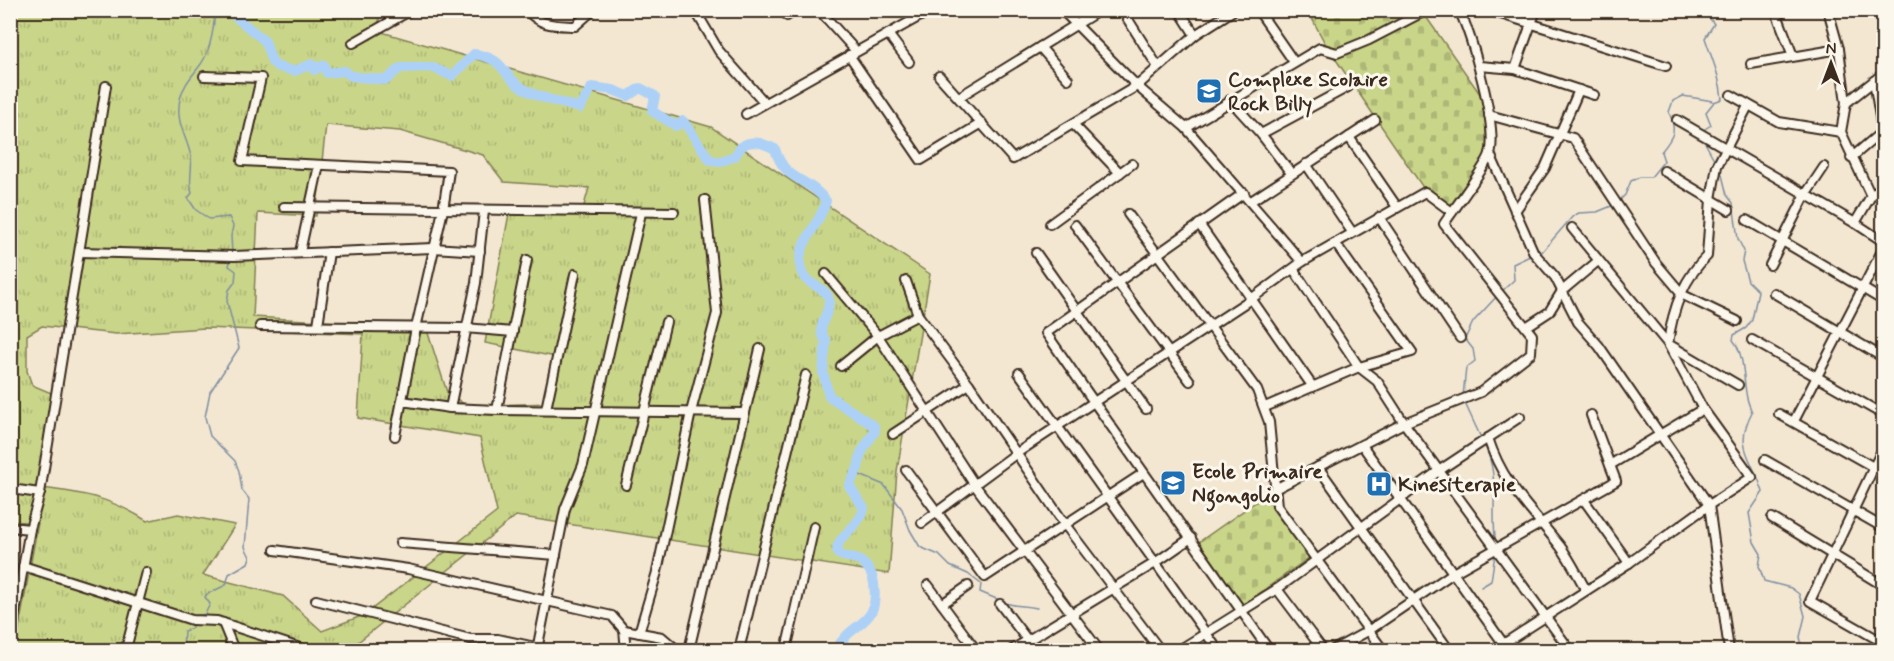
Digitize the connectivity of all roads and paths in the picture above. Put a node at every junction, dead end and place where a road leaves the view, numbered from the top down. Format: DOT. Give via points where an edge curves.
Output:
graph roads {
  1 [pos="411,10"];
  2 [pos="527,10"];
  3 [pos="694,10"];
  4 [pos="795,10"];
  5 [pos="819,10"];
  6 [pos="1062,10"];
  7 [pos="1100,10"];
  8 [pos="1122,10"];
  9 [pos="1179,10"];
  10 [pos="1234,10"];
  11 [pos="1258,10"];
  12 [pos="1427,10"];
  13 [pos="1459,10"];
  14 [pos="1488,10"];
  15 [pos="1536,10"];
  16 [pos="1828,10"];
  17 [pos="930,11"];
  18 [pos="589,12"];
  19 [pos="401,13"];
  20 [pos="787,16"];
  21 [pos="1778,17"];
  22 [pos="1531,22"];
  23 [pos="1077,24"];
  24 [pos="888,34"];
  25 [pos="1195,35"];
  26 [pos="352,43"];
  27 [pos="1040,47"];
  28 [pos="1839,49"];
  29 [pos="852,53"];
  30 [pos="1793,56"];
  31 [pos="909,62"];
  32 [pos="1294,62"];
  33 [pos="1751,64"];
  34 [pos="1479,66"];
  35 [pos="1666,66"];
  36 [pos="1158,67"];
  37 [pos="1515,69"];
  38 [pos="1884,73"];
  39 [pos="204,76"];
  40 [pos="939,76"];
  41 [pos="1068,79"];
  42 [pos="1874,81"];
  43 [pos="106,86"];
  44 [pos="1137,86"];
  45 [pos="1348,87"];
  46 [pos="1579,90"];
  47 [pos="1594,95"];
  48 [pos="1731,95"];
  49 [pos="959,97"];
  50 [pos="1230,100"];
  51 [pos="765,103"];
  52 [pos="1846,103"];
  53 [pos="1748,106"];
  54 [pos="746,114"];
  55 [pos="1489,114"];
  56 [pos="1375,120"];
  57 [pos="1677,120"];
  58 [pos="982,123"];
  59 [pos="1073,124"];
  60 [pos="1186,128"];
  61 [pos="1883,131"];
  62 [pos="1841,132"];
  63 [pos="1261,134"];
  64 [pos="1561,134"];
  65 [pos="1349,137"];
  66 [pos="1884,141"];
  67 [pos="1727,148"];
  68 [pos="1490,154"];
  69 [pos="1851,158"];
  70 [pos="1132,164"];
  71 [pos="1306,164"];
  72 [pos="319,165"];
  73 [pos="1824,166"];
  74 [pos="1664,171"];
  75 [pos="1120,173"];
  76 [pos="1291,173"];
  77 [pos="1884,186"];
  78 [pos="1244,193"];
  79 [pos="1806,194"];
  80 [pos="1871,196"];
  81 [pos="1711,199"];
  82 [pos="705,200"];
  83 [pos="1251,201"];
  84 [pos="284,207"];
  85 [pos="309,207"];
  86 [pos="1397,207"];
  87 [pos="443,210"];
  88 [pos="1730,210"];
  89 [pos="484,211"];
  90 [pos="1515,211"];
  91 [pos="674,212"];
  92 [pos="1452,212"];
  93 [pos="641,213"];
  94 [pos="1128,214"];
  95 [pos="1379,217"];
  96 [pos="1747,220"];
  97 [pos="1855,223"];
  98 [pos="1050,224"];
  99 [pos="1199,224"];
  100 [pos="1075,225"];
  101 [pos="1572,228"];
  102 [pos="1352,232"];
  103 [pos="1782,239"];
  104 [pos="1336,244"];
  105 [pos="1884,244"];
  106 [pos="433,248"];
  107 [pos="480,251"];
  108 [pos="80,252"];
  109 [pos="300,252"];
  110 [pos="329,252"];
  111 [pos="1036,252"];
  112 [pos="1159,253"];
  113 [pos="527,260"];
  114 [pos="1598,261"];
  115 [pos="1302,262"];
  116 [pos="1770,265"];
  117 [pos="1294,270"];
  118 [pos="575,274"];
  119 [pos="826,274"];
  120 [pos="906,281"];
  121 [pos="1120,283"];
  122 [pos="1862,289"];
  123 [pos="1562,291"];
  124 [pos="1774,293"];
  125 [pos="1683,295"];
  126 [pos="1251,299"];
  127 [pos="1884,301"];
  128 [pos="1078,311"];
  129 [pos="918,315"];
  130 [pos="1737,321"];
  131 [pos="666,322"];
  132 [pos="1212,325"];
  133 [pos="260,326"];
  134 [pos="318,326"];
  135 [pos="1526,327"];
  136 [pos="416,328"];
  137 [pos="465,328"];
  138 [pos="513,332"];
  139 [pos="1839,332"];
  140 [pos="879,336"];
  141 [pos="1460,338"];
  142 [pos="1752,340"];
  143 [pos="1668,344"];
  144 [pos="760,349"];
  145 [pos="1169,352"];
  146 [pos="1884,358"];
  147 [pos="841,366"];
  148 [pos="1359,367"];
  149 [pos="1019,373"];
  150 [pos="806,375"];
  151 [pos="1816,376"];
  152 [pos="1127,380"];
  153 [pos="1190,381"];
  154 [pos="969,384"];
  155 [pos="1738,385"];
  156 [pos="1313,387"];
  157 [pos="402,401"];
  158 [pos="1094,402"];
  159 [pos="1265,407"];
  160 [pos="450,408"];
  161 [pos="546,409"];
  162 [pos="1146,409"];
  163 [pos="1703,409"];
  164 [pos="497,410"];
  165 [pos="928,410"];
  166 [pos="594,411"];
  167 [pos="645,411"];
  168 [pos="691,412"];
  169 [pos="744,412"];
  170 [pos="1779,414"];
  171 [pos="1591,415"];
  172 [pos="1884,416"];
  173 [pos="1520,417"];
  174 [pos="1794,421"];
  175 [pos="1404,423"];
  176 [pos="1057,427"];
  177 [pos="893,434"];
  178 [pos="1661,435"];
  179 [pos="395,436"];
  180 [pos="1484,440"];
  181 [pos="1362,445"];
  182 [pos="1884,446"];
  183 [pos="1017,453"];
  184 [pos="1765,460"];
  185 [pos="1610,465"];
  186 [pos="1318,467"];
  187 [pos="1872,467"];
  188 [pos="906,470"];
  189 [pos="1440,470"];
  190 [pos="1884,473"];
  191 [pos="1143,474"];
  192 [pos="974,484"];
  193 [pos="626,485"];
  194 [pos="10,489"];
  195 [pos="1275,489"];
  196 [pos="40,493"];
  197 [pos="1108,497"];
  198 [pos="1401,499"];
  199 [pos="1584,500"];
  200 [pos="1709,505"];
  201 [pos="1852,509"];
  202 [pos="937,511"];
  203 [pos="1772,518"];
  204 [pos="922,523"];
  205 [pos="1541,524"];
  206 [pos="1066,526"];
  207 [pos="10,527"];
  208 [pos="813,527"];
  209 [pos="1884,528"];
  210 [pos="30,529"];
  211 [pos="1361,529"];
  212 [pos="1191,538"];
  213 [pos="400,543"];
  214 [pos="275,550"];
  215 [pos="1497,550"];
  216 [pos="1026,552"];
  217 [pos="556,555"];
  218 [pos="1832,555"];
  219 [pos="1318,559"];
  220 [pos="1155,563"];
  221 [pos="1629,563"];
  222 [pos="23,566"];
  223 [pos="146,572"];
  224 [pos="1453,573"];
  225 [pos="928,585"];
  226 [pos="968,586"];
  227 [pos="1884,586"];
  228 [pos="1113,589"];
  229 [pos="1277,589"];
  230 [pos="1586,590"];
  231 [pos="316,600"];
  232 [pos="547,600"];
  233 [pos="1412,600"];
  234 [pos="138,602"];
  235 [pos="942,604"];
  236 [pos="1000,604"];
  237 [pos="1241,612"];
  238 [pos="1070,614"];
  239 [pos="1546,616"];
  240 [pos="222,623"];
  241 [pos="624,630"];
  242 [pos="1368,631"];
  243 [pos="639,633"];
  244 [pos="1206,634"];
  245 [pos="10,641"];
  246 [pos="1027,641"];
  247 [pos="1884,643"];
  248 [pos="127,645"];
  249 [pos="1506,647"];
  250 [pos="537,650"];
  251 [pos="234,651"];
  252 [pos="306,651"];
  253 [pos="549,651"];
  254 [pos="626,651"];
  255 [pos="677,651"];
  256 [pos="689,651"];
  257 [pos="739,651"];
  258 [pos="786,651"];
  259 [pos="976,651"];
  260 [pos="1012,651"];
  261 [pos="1035,651"];
  262 [pos="1099,651"];
  263 [pos="1160,651"];
  264 [pos="1179,651"];
  265 [pos="1218,651"];
  266 [pos="1269,651"];
  267 [pos="1323,651"];
  268 [pos="1333,651"];
  269 [pos="1383,651"];
  270 [pos="1449,651"];
  271 [pos="1494,651"];
  272 [pos="1570,651"];
  273 [pos="1729,651"];
  1 -- 19 [label="street"];
  2 -- 18 [label="street" via="535,20 547,25 575,26"];
  3 -- 51 [label="street" via="718,51"];
  4 -- 20 [label="street"];
  5 -- 29 [label="street"];
  6 -- 23 [label="street"];
  7 -- 23 [label="street"];
  8 -- 36 [label="street"];
  9 -- 25 [label="street"];
  10 -- 25 [label="street"];
  11 -- 32 [label="street"];
  12 -- 32 [label="street" via="1337,53 1320,48"];
  13 -- 34 [label="street"];
  14 -- 22 [label="street"];
  15 -- 22 [label="street"];
  16 -- 28 [label="street"];
  17 -- 24 [label="street"];
  19 -- 26 [label="street"];
  21 -- 30 [label="street"];
  22 -- 35 [label="street"];
  22 -- 37 [label="street"];
  23 -- 27 [label="street"];
  23 -- 44 [label="street"];
  24 -- 29 [label="street"];
  24 -- 31 [label="street"];
  25 -- 36 [label="street"];
  27 -- 41 [label="street"];
  27 -- 49 [label="street"];
  28 -- 30 [label="street"];
  28 -- 52 [label="street"];
  29 -- 51 [label="street"];
  29 -- 58 [label="street" via="921,160"];
  30 -- 33 [label="street"];
  32 -- 50 [label="street"];
  34 -- 37 [label="street"];
  34 -- 55 [label="street"];
  36 -- 44 [label="street"];
  37 -- 46 [label="street"];
  38 -- 42 [label="street"];
  39 -- 72 [label="street" via="261,78 242,161"];
  40 -- 49 [label="street"];
  42 -- 52 [label="street"];
  42 -- 61 [label="street"];
  43 -- 108 [label="street"];
  44 -- 59 [label="street"];
  44 -- 60 [label="street"];
  45 -- 63 [label="street"];
  46 -- 47 [label="street"];
  46 -- 64 [label="street"];
  48 -- 53 [label="street"];
  49 -- 58 [label="street"];
  50 -- 60 [label="street"];
  50 -- 63 [label="street"];
  51 -- 54 [label="street"];
  52 -- 62 [label="street"];
  53 -- 62 [label="street" via="1779,122"];
  53 -- 67 [label="street"];
  55 -- 64 [label="street"];
  55 -- 68 [label="street"];
  56 -- 65 [label="street"];
  57 -- 67 [label="street"];
  58 -- 59 [label="street" via="1013,159"];
  59 -- 75 [label="street"];
  60 -- 78 [label="street"];
  61 -- 66 [label="street"];
  61 -- 69 [label="street"];
  62 -- 69 [label="street"];
  63 -- 76 [label="street"];
  64 -- 90 [label="street" via="1545,168"];
  64 -- 125 [label="street" via="1573,138 1656,263"];
  65 -- 71 [label="street"];
  65 -- 86 [label="street"];
  67 -- 79 [label="street"];
  67 -- 81 [label="street" via="1718,165"];
  68 -- 90 [label="street"];
  68 -- 92 [label="street"];
  69 -- 80 [label="street"];
  70 -- 75 [label="street"];
  71 -- 76 [label="street"];
  71 -- 102 [label="street"];
  72 -- 85 [label="street"];
  72 -- 87 [label="street" via="449,171"];
  73 -- 79 [label="street"];
  74 -- 81 [label="street"];
  75 -- 98 [label="street"];
  76 -- 83 [label="street"];
  77 -- 80 [label="street"];
  78 -- 83 [label="street"];
  78 -- 99 [label="street"];
  79 -- 97 [label="street"];
  79 -- 103 [label="street"];
  80 -- 97 [label="street"];
  81 -- 88 [label="street"];
  81 -- 125 [label="street" via="1707,256 1691,271"];
  82 -- 168 [label="street" via="717,312"];
  83 -- 115 [label="street"];
  84 -- 85 [label="street"];
  85 -- 87 [label="street"];
  85 -- 109 [label="street"];
  86 -- 92 [label="street" via="1425,192"];
  86 -- 95 [label="street"];
  87 -- 89 [label="street"];
  87 -- 106 [label="street"];
  89 -- 93 [label="street"];
  89 -- 107 [label="street"];
  90 -- 123 [label="street" via="1535,255"];
  91 -- 93 [label="street"];
  92 -- 135 [label="street" via="1444,224"];
  93 -- 166 [label="street"];
  94 -- 112 [label="street"];
  95 -- 102 [label="street"];
  95 -- 141 [label="street"];
  96 -- 103 [label="street"];
  97 -- 105 [label="street"];
  99 -- 112 [label="street"];
  99 -- 126 [label="street"];
  100 -- 121 [label="street"];
  101 -- 114 [label="street"];
  102 -- 104 [label="street"];
  103 -- 116 [label="street"];
  103 -- 122 [label="street"];
  104 -- 115 [label="street"];
  104 -- 148 [label="street" via="1412,352"];
  105 -- 122 [label="street"];
  106 -- 107 [label="street"];
  106 -- 110 [label="street"];
  106 -- 136 [label="street"];
  107 -- 137 [label="street"];
  108 -- 109 [label="street" via="232,256"];
  108 -- 196 [label="street"];
  109 -- 110 [label="street"];
  110 -- 134 [label="street"];
  111 -- 128 [label="street"];
  112 -- 121 [label="street"];
  112 -- 132 [label="street"];
  113 -- 138 [label="street"];
  114 -- 123 [label="street"];
  114 -- 143 [label="street"];
  115 -- 117 [label="street"];
  117 -- 126 [label="street"];
  117 -- 148 [label="street"];
  118 -- 161 [label="street"];
  119 -- 140 [label="street"];
  120 -- 129 [label="street"];
  121 -- 128 [label="street"];
  121 -- 145 [label="street"];
  122 -- 127 [label="street"];
  122 -- 139 [label="street"];
  123 -- 135 [label="street" via="1549,312"];
  123 -- 178 [label="street" via="1578,322"];
  124 -- 139 [label="street"];
  125 -- 130 [label="street"];
  125 -- 143 [label="street" via="1672,314"];
  126 -- 132 [label="street"];
  126 -- 156 [label="street"];
  128 -- 152 [label="street"];
  128 -- 158 [label="street" via="1046,333"];
  129 -- 140 [label="street"];
  129 -- 154 [label="street"];
  131 -- 167 [label="street"];
  132 -- 145 [label="street"];
  132 -- 159 [label="street"];
  133 -- 134 [label="street"];
  134 -- 136 [label="street"];
  135 -- 175 [label="street" via="1532,335 1531,353 1481,392"];
  136 -- 137 [label="street"];
  136 -- 157 [label="street"];
  137 -- 138 [label="street"];
  137 -- 160 [label="street"];
  138 -- 164 [label="street"];
  139 -- 146 [label="street"];
  139 -- 151 [label="street"];
  140 -- 147 [label="street"];
  140 -- 165 [label="street"];
  142 -- 151 [label="street"];
  143 -- 155 [label="street"];
  143 -- 163 [label="street"];
  144 -- 169 [label="street"];
  145 -- 152 [label="street"];
  145 -- 153 [label="street"];
  148 -- 156 [label="street"];
  148 -- 175 [label="street" via="1377,381"];
  149 -- 176 [label="street"];
  150 -- 257 [label="street"];
  151 -- 172 [label="street"];
  151 -- 174 [label="street"];
  152 -- 158 [label="street"];
  152 -- 162 [label="street"];
  154 -- 165 [label="street"];
  154 -- 183 [label="street"];
  156 -- 159 [label="street"];
  157 -- 160 [label="street"];
  157 -- 179 [label="street"];
  158 -- 176 [label="street"];
  158 -- 191 [label="street"];
  159 -- 195 [label="street"];
  160 -- 164 [label="street"];
  161 -- 164 [label="street"];
  161 -- 166 [label="street"];
  163 -- 178 [label="street"];
  163 -- 200 [label="street" via="1752,477"];
  165 -- 177 [label="street"];
  165 -- 192 [label="street"];
  166 -- 167 [label="street"];
  166 -- 217 [label="street" via="583,465 565,509"];
  167 -- 168 [label="street"];
  167 -- 193 [label="street"];
  168 -- 169 [label="street"];
  168 -- 243 [label="street" via="657,572"];
  169 -- 256 [label="street"];
  170 -- 174 [label="street"];
  171 -- 185 [label="street"];
  173 -- 180 [label="street"];
  174 -- 187 [label="street"];
  175 -- 181 [label="street"];
  175 -- 189 [label="street"];
  176 -- 183 [label="street"];
  176 -- 197 [label="street"];
  178 -- 185 [label="street"];
  178 -- 200 [label="street"];
  180 -- 189 [label="street"];
  180 -- 205 [label="street" via="1515,495"];
  181 -- 186 [label="street"];
  181 -- 198 [label="street"];
  182 -- 187 [label="street"];
  183 -- 192 [label="street"];
  183 -- 206 [label="street"];
  184 -- 201 [label="street"];
  185 -- 199 [label="street" via="1616,481"];
  186 -- 195 [label="street"];
  186 -- 211 [label="street"];
  187 -- 190 [label="street"];
  187 -- 201 [label="street"];
  188 -- 202 [label="street"];
  189 -- 198 [label="street"];
  189 -- 215 [label="street"];
  191 -- 197 [label="street"];
  191 -- 212 [label="street"];
  192 -- 202 [label="street"];
  192 -- 216 [label="street"];
  194 -- 196 [label="street"];
  195 -- 219 [label="street" via="1277,506"];
  196 -- 210 [label="street"];
  197 -- 206 [label="street"];
  197 -- 220 [label="street"];
  198 -- 211 [label="street"];
  198 -- 224 [label="street"];
  199 -- 205 [label="street"];
  199 -- 221 [label="street"];
  200 -- 221 [label="street"];
  200 -- 273 [label="street"];
  201 -- 209 [label="street"];
  201 -- 218 [label="street"];
  202 -- 204 [label="street"];
  202 -- 216 [label="street" via="985,577"];
  203 -- 218 [label="street"];
  205 -- 215 [label="street"];
  205 -- 230 [label="street" via="1562,548"];
  206 -- 216 [label="street"];
  206 -- 228 [label="street"];
  207 -- 210 [label="street"];
  208 -- 258 [label="street"];
  210 -- 222 [label="street"];
  211 -- 219 [label="street"];
  211 -- 233 [label="street"];
  212 -- 220 [label="street"];
  212 -- 237 [label="street"];
  213 -- 217 [label="street"];
  214 -- 232 [label="street" via="408,569"];
  215 -- 224 [label="street"];
  215 -- 239 [label="street"];
  216 -- 238 [label="street"];
  217 -- 232 [label="street"];
  218 -- 227 [label="street"];
  218 -- 247 [label="street" via="1810,601"];
  219 -- 229 [label="street"];
  219 -- 242 [label="street"];
  220 -- 228 [label="street"];
  220 -- 244 [label="street"];
  221 -- 230 [label="street"];
  222 -- 234 [label="street"];
  222 -- 245 [label="street"];
  223 -- 234 [label="street"];
  224 -- 233 [label="street"];
  224 -- 249 [label="street"];
  225 -- 235 [label="street"];
  226 -- 235 [label="street"];
  228 -- 238 [label="street"];
  228 -- 263 [label="street"];
  229 -- 237 [label="street"];
  229 -- 267 [label="street"];
  230 -- 239 [label="street"];
  231 -- 250 [label="street" via="470,639 498,639"];
  232 -- 241 [label="street" via="612,616"];
  232 -- 250 [label="street"];
  233 -- 242 [label="street"];
  233 -- 270 [label="street"];
  234 -- 240 [label="street" via="191,619"];
  234 -- 248 [label="street"];
  235 -- 259 [label="street"];
  236 -- 246 [label="street"];
  237 -- 244 [label="street"];
  237 -- 266 [label="street"];
  238 -- 246 [label="street"];
  238 -- 262 [label="street"];
  239 -- 249 [label="street"];
  239 -- 272 [label="street"];
  240 -- 251 [label="street"];
  240 -- 252 [label="street"];
  241 -- 243 [label="street"];
  241 -- 254 [label="street"];
  242 -- 268 [label="street"];
  242 -- 269 [label="street"];
  243 -- 255 [label="street" via="662,637"];
  244 -- 264 [label="street"];
  244 -- 265 [label="street"];
  246 -- 260 [label="street"];
  246 -- 261 [label="street"];
  249 -- 271 [label="street"];
  250 -- 253 [label="street"];
}
